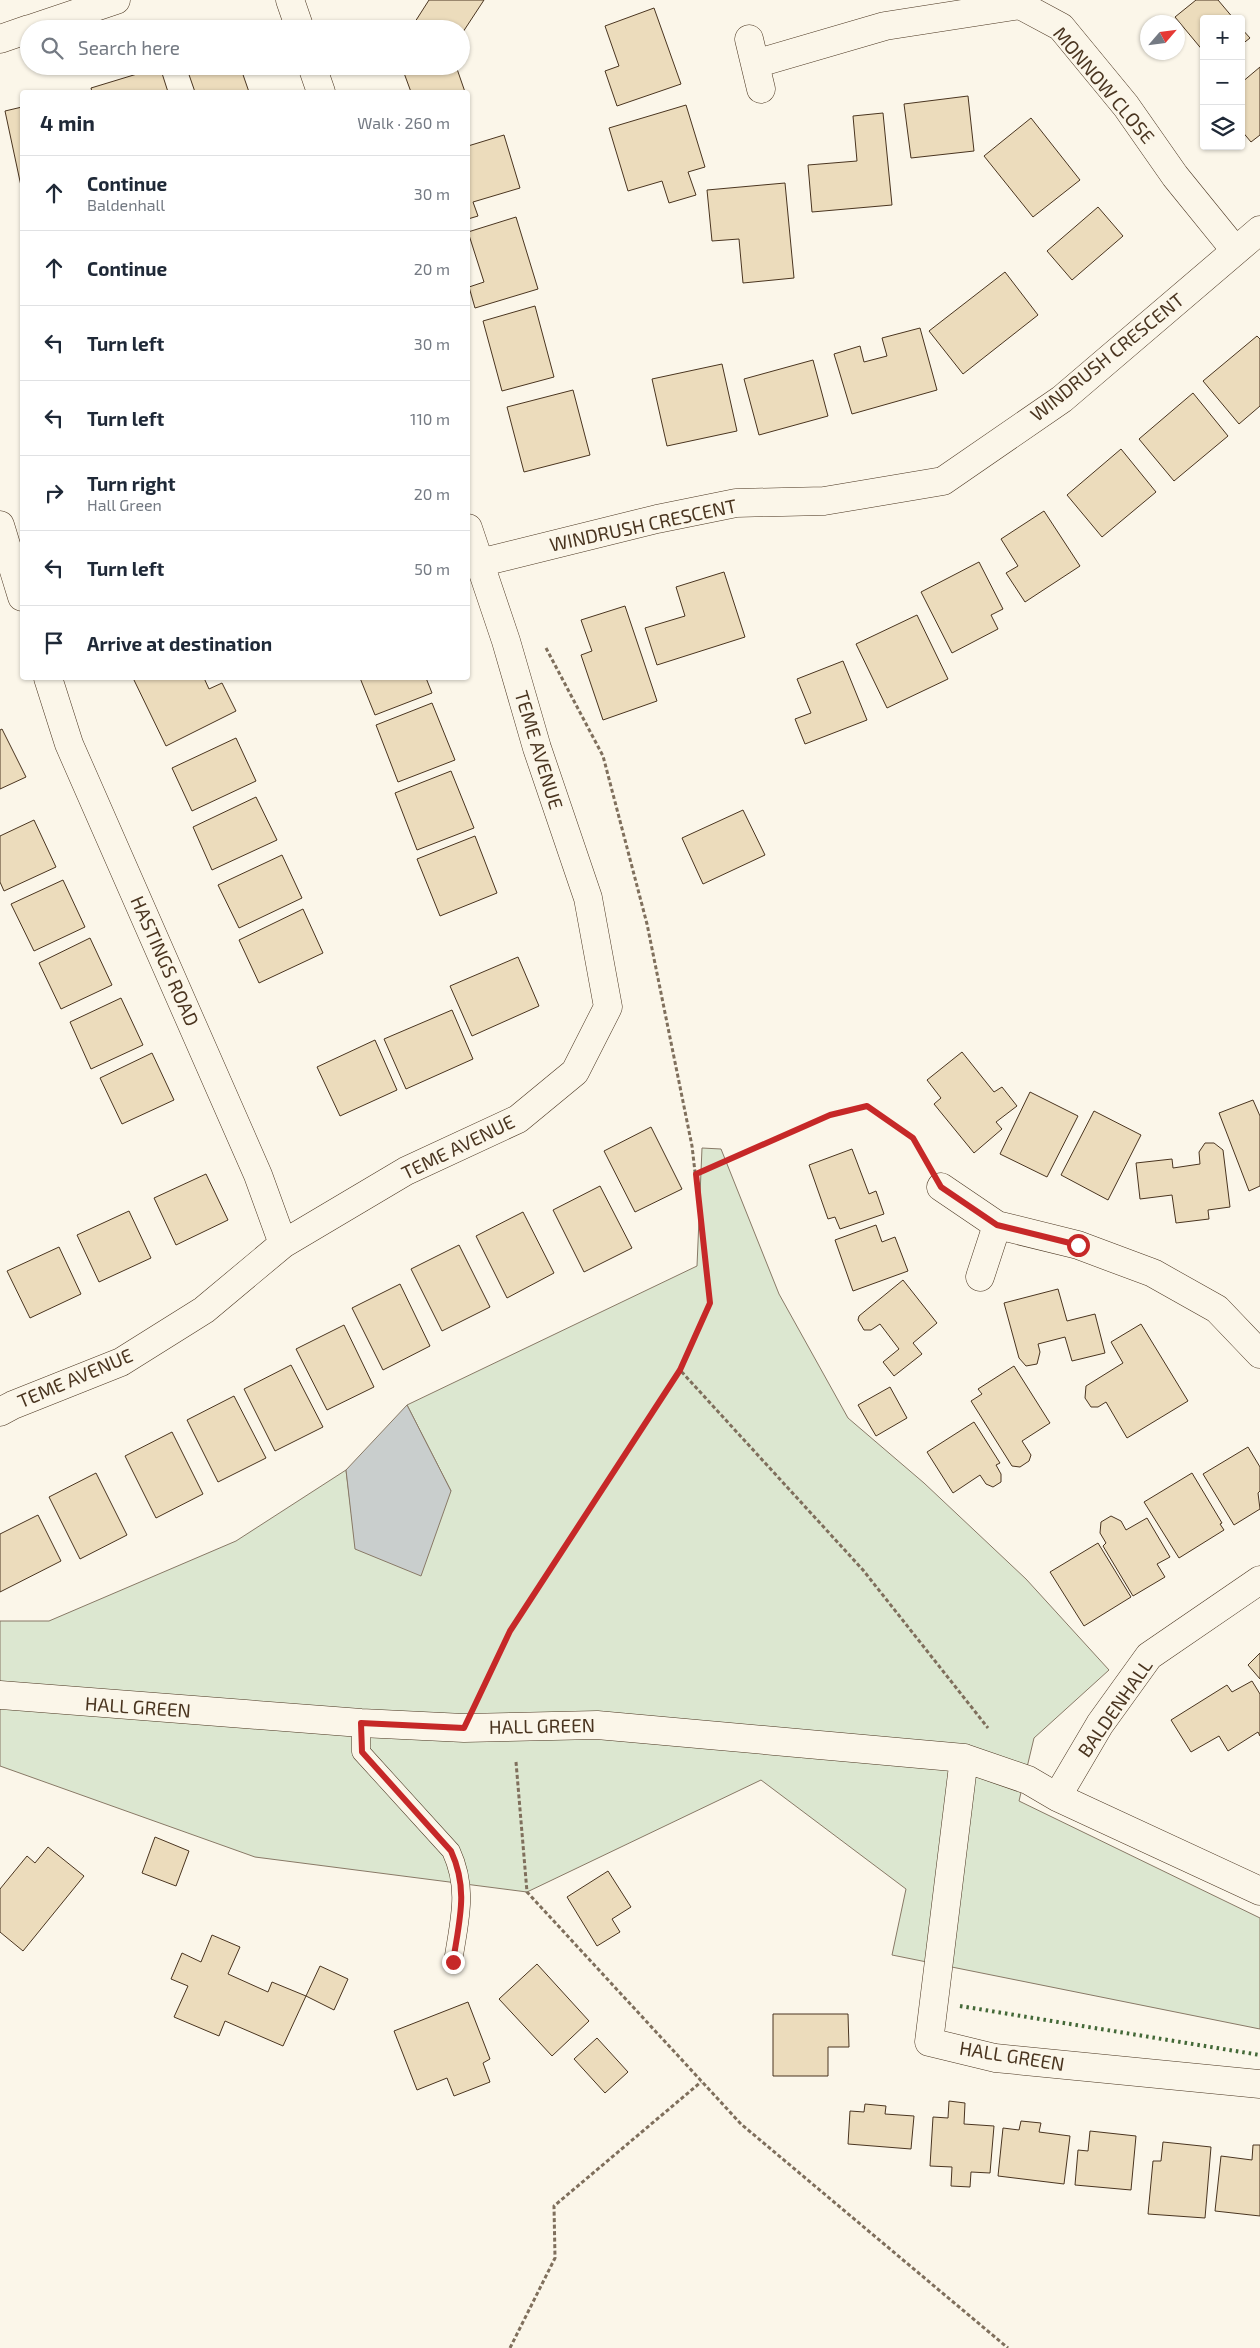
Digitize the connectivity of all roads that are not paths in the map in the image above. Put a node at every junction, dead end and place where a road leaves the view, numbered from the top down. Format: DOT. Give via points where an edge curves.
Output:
graph roads {
  1 [pos="116,0"];
  2 [pos="290,0"];
  3 [pos="56,20"];
  4 [pos="297,20"];
  5 [pos="20,32"];
  6 [pos="0,38"];
  7 [pos="755,64"];
  8 [pos="315,75"];
  9 [pos="320,90"];
  10 [pos="1260,230"];
  11 [pos="1235,250"];
  12 [pos="0,525"];
  13 [pos="470,534"];
  14 [pos="480,563"];
  15 [pos="20,590"];
  16 [pos="49,680"];
  17 [pos="941,1187"];
  18 [pos="997,1225"];
  19 [pos="283,1244"];
  20 [pos="980,1276"];
  21 [pos="1260,1354"];
  22 [pos="0,1412"];
  23 [pos="1260,1580"];
  24 [pos="0,1695"];
  25 [pos="361,1723"];
  26 [pos="964,1758"];
  27 [pos="1056,1797"];
  28 [pos="1260,1891"];
  29 [pos="453,1962"];
  30 [pos="1260,2084"];
  1 -- 3 [label="street"];
  2 -- 4 [label="street"];
  5 -- 6 [label="street"];
  7 -- 11 [label="street, MONNOW CLOSE" via="885,26 1020,5 1061,28 1126,106 1175,176"];
  8 -- 9 [label="street"];
  10 -- 11 [label="street, WINDRUSH CRESCENT"];
  11 -- 14 [label="street, WINDRUSH CRESCENT" via="1062,399 943,481 824,501 736,503"];
  12 -- 15 [label="street"];
  13 -- 14 [label="street, TEME AVENUE"];
  14 -- 19 [label="street, TEME AVENUE" via="537,748 588,898 608,1007 575,1072 518,1119 406,1171"];
  16 -- 19 [label="street, HASTINGS ROAD" via="69,744 258,1175"];
  17 -- 18 [label="street"];
  18 -- 20 [label="street"];
  18 -- 21 [label="street" via="1078,1245 1153,1273 1217,1309"];
  19 -- 22 [label="street, TEME AVENUE" via="204,1310 121,1362"];
  23 -- 27 [label="street, BALDENHALL" via="1150,1656 1100,1724"];
  24 -- 25 [label="street, HALL GREEN"];
  25 -- 26 [label="street, HALL GREEN" via="464,1728 597,1725"];
  25 -- 29 [label="lane" via="362,1752 451,1851 458,1866 463,1898"];
  26 -- 27 [label="street, HALL GREEN" via="1028,1780"];
  26 -- 30 [label="street, HALL GREEN" via="929,2042 994,2058"];
  27 -- 28 [label="street, HALL GREEN"];
}
